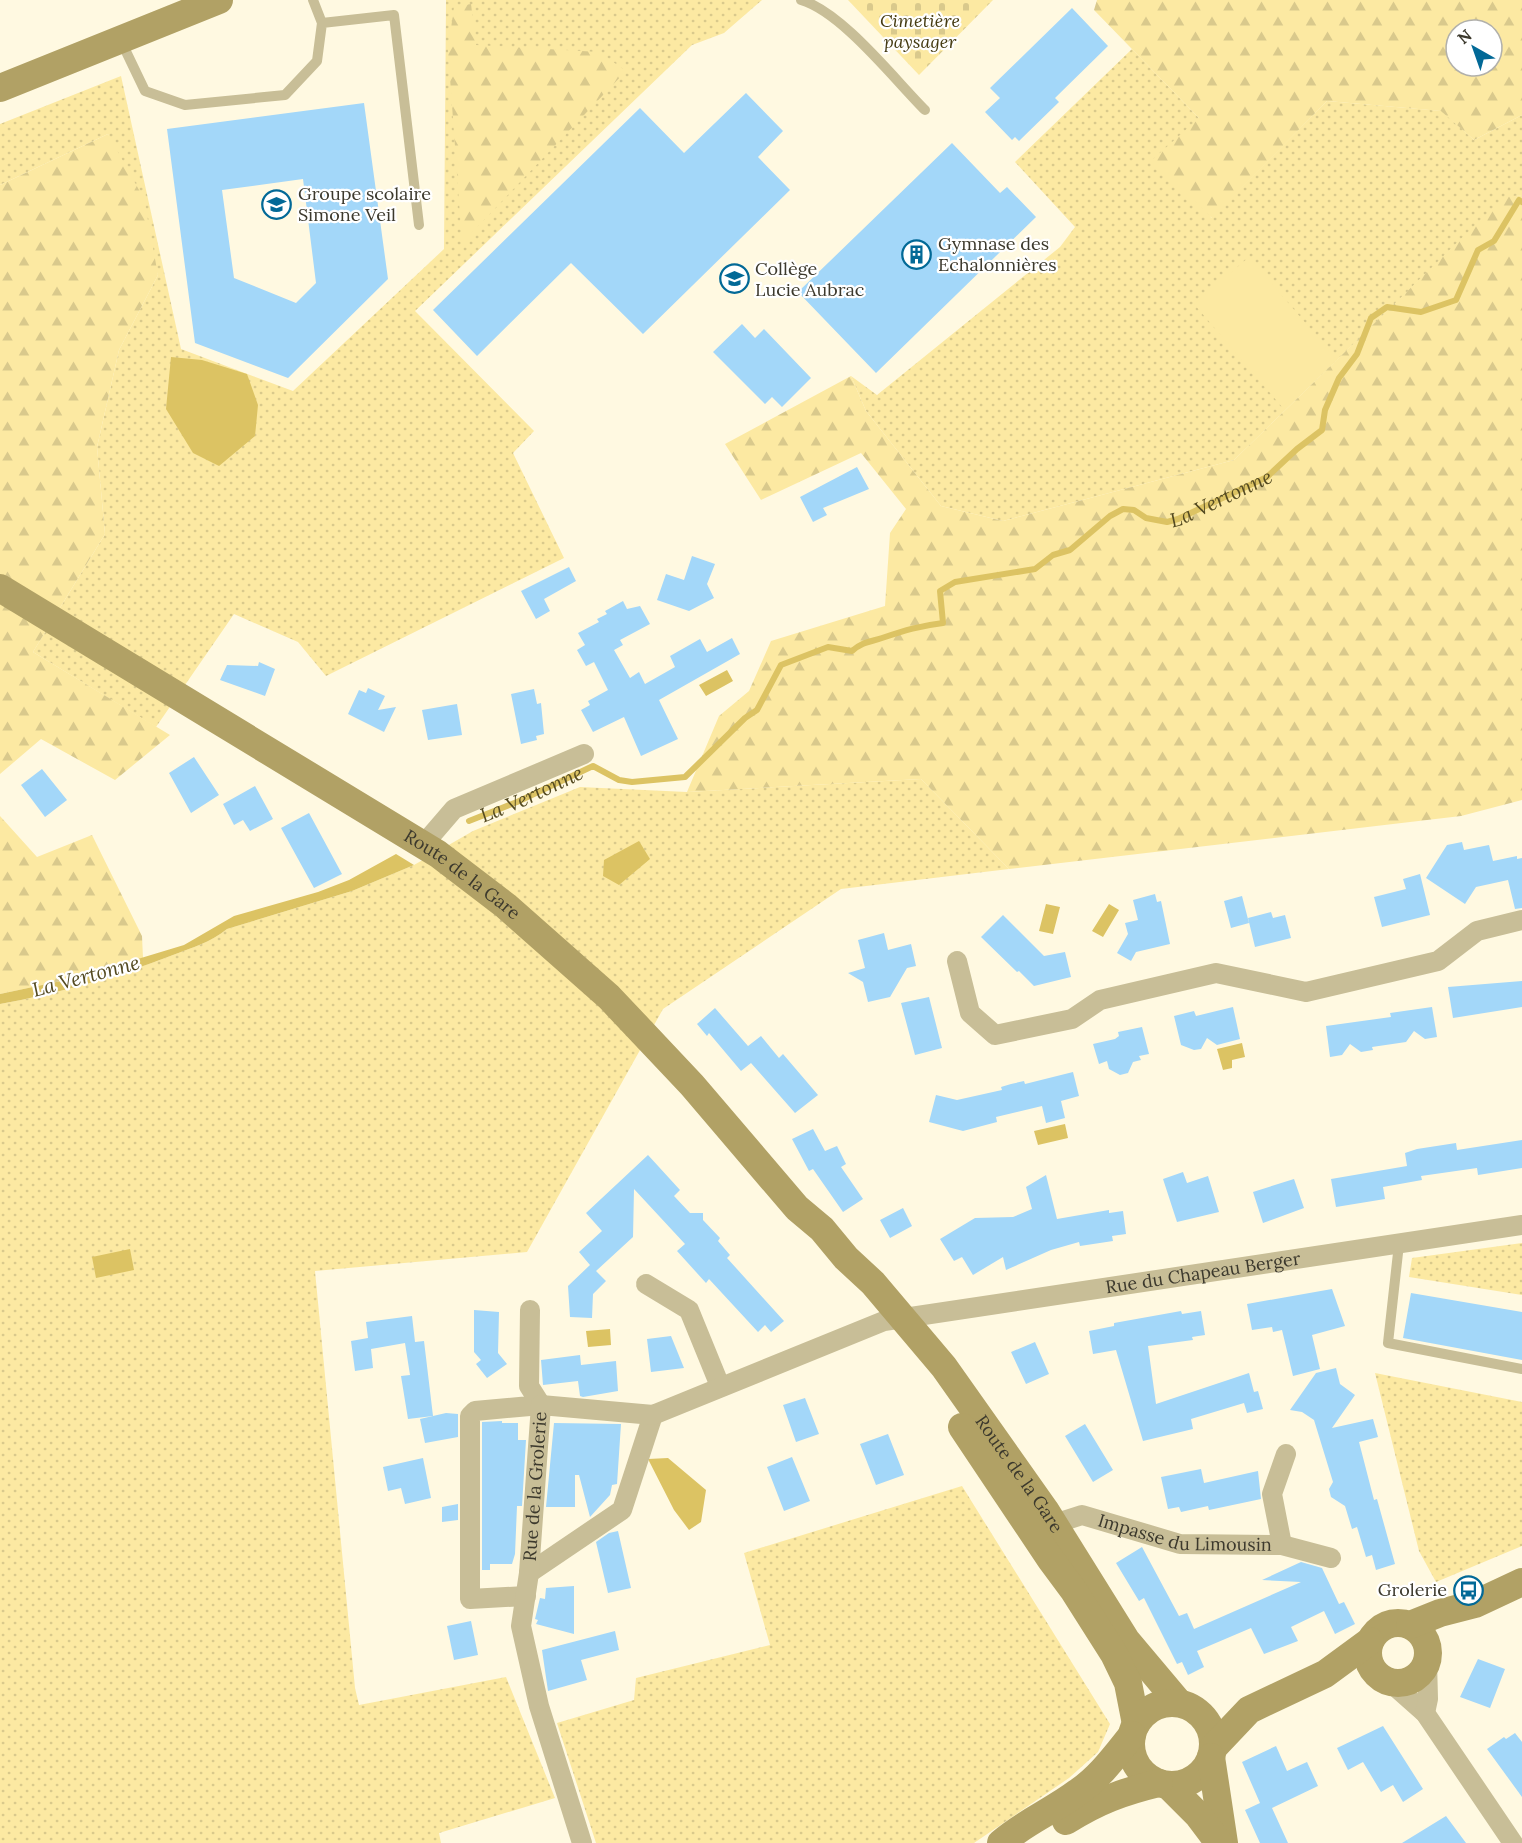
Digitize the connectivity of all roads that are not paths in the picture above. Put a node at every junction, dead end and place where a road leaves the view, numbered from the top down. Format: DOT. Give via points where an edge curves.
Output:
graph roads {
  1 [pos="219,0"];
  2 [pos="313,0"];
  3 [pos="801,0"];
  4 [pos="322,23"];
  5 [pos="120,41"];
  6 [pos="0,88"];
  7 [pos="925,110"];
  8 [pos="419,225"];
  9 [pos="0,588"];
  10 [pos="584,754"];
  11 [pos="423,844"];
  12 [pos="1522,921"];
  13 [pos="957,961"];
  14 [pos="1522,1225"];
  15 [pos="1399,1244"];
  16 [pos="646,1284"];
  17 [pos="530,1310"];
  18 [pos="894,1320"];
  19 [pos="1522,1369"];
  20 [pos="720,1386"];
  21 [pos="541,1405"];
  22 [pos="653,1415"];
  23 [pos="1286,1454"];
  24 [pos="1054,1524"];
  25 [pos="1282,1545"];
  26 [pos="1331,1558"];
  27 [pos="530,1573"];
  28 [pos="1522,1582"];
  29 [pos="526,1596"];
  30 [pos="1475,1604"];
  31 [pos="1410,1625"];
  32 [pos="1370,1641"];
  33 [pos="1428,1654"];
  34 [pos="1325,1674"];
  35 [pos="1383,1678"];
  36 [pos="1187,1707"];
  37 [pos="1249,1710"];
  38 [pos="1425,1713"];
  39 [pos="1134,1730"];
  40 [pos="1212,1752"];
  41 [pos="1163,1784"];
  42 [pos="582,1843"];
  43 [pos="1001,1843"];
  44 [pos="1028,1843"];
  45 [pos="1219,1843"];
  46 [pos="1224,1843"];
  47 [pos="1514,1843"];
  1 -- 5 [label="street"];
  2 -- 4 [label="lane"];
  3 -- 7 [label="lane" via="822,9 844,27"];
  4 -- 5 [label="lane" via="317,61 285,95 185,105 145,91"];
  4 -- 8 [label="lane" via="394,15"];
  5 -- 6 [label="street"];
  9 -- 11 [label="street, Route de la Gare"];
  10 -- 11 [label="street" via="454,809"];
  11 -- 18 [label="street, Route de la Gare" via="506,906 609,997 692,1085 796,1208 822,1228 846,1258 861,1292"];
  12 -- 13 [label="street" via="1477,932 1438,961 1306,992 1216,973 1100,1000 1072,1019 995,1035 970,1014"];
  14 -- 15 [label="street, Rue du Chapeau Berger"];
  15 -- 18 [label="street, Rue du Chapeau Berger"];
  15 -- 19 [label="lane" via="1388,1343"];
  16 -- 20 [label="street" via="689,1310"];
  17 -- 21 [label="street" via="529,1386"];
  18 -- 20 [label="street, Rue de la Grolerie"];
  18 -- 24 [label="street, Route de la Gare" via="944,1367"];
  18 -- 39 [label="street, Route de la Gare" via="928,1377 1074,1591 1128,1683"];
  20 -- 22 [label="street, Rue de la Grolerie"];
  21 -- 22 [label="street, Rue de la Grolerie"];
  21 -- 27 [label="street, Rue de la Grolerie"];
  21 -- 29 [label="street" via="475,1411 470,1416 470,1599"];
  22 -- 27 [label="street, Rue de la Grolerie" via="622,1510"];
  23 -- 25 [label="street, Impasse du Limousin" via="1272,1494"];
  24 -- 25 [label="street, Impasse du Limousin" via="1082,1515 1180,1544"];
  24 -- 36 [label="street, Route de la Gare" via="1126,1640"];
  25 -- 26 [label="street, Impasse du Limousin"];
  27 -- 29 [label="street, Rue de la Grolerie"];
  28 -- 30 [label="street"];
  29 -- 42 [label="street, Rue de la Grolerie" via="521,1626 539,1706"];
  30 -- 31 [label="street"];
  30 -- 33 [label="street"];
  31 -- 32 [label="street" via="1387,1624"];
  31 -- 33 [label="street" via="1422,1634"];
  32 -- 34 [label="street"];
  32 -- 35 [label="street" via="1368,1658"];
  33 -- 35 [label="street" via="1413,1679"];
  33 -- 38 [label="street"];
  34 -- 35 [label="street"];
  34 -- 37 [label="street"];
  35 -- 38 [label="street"];
  36 -- 37 [label="street"];
  36 -- 39 [label="street" via="1162,1704 1151,1709"];
  36 -- 40 [label="street" via="1210,1730"];
  37 -- 40 [label="street"];
  38 -- 47 [label="street"];
  39 -- 41 [label="street" via="1132,1755 1136,1764 1142,1773"];
  39 -- 43 [label="street" via="1101,1774"];
  40 -- 41 [label="street" via="1207,1765 1194,1778 1186,1783"];
  40 -- 46 [label="street"];
  41 -- 44 [label="street" via="1120,1792"];
  41 -- 45 [label="street" via="1198,1815"];
}
